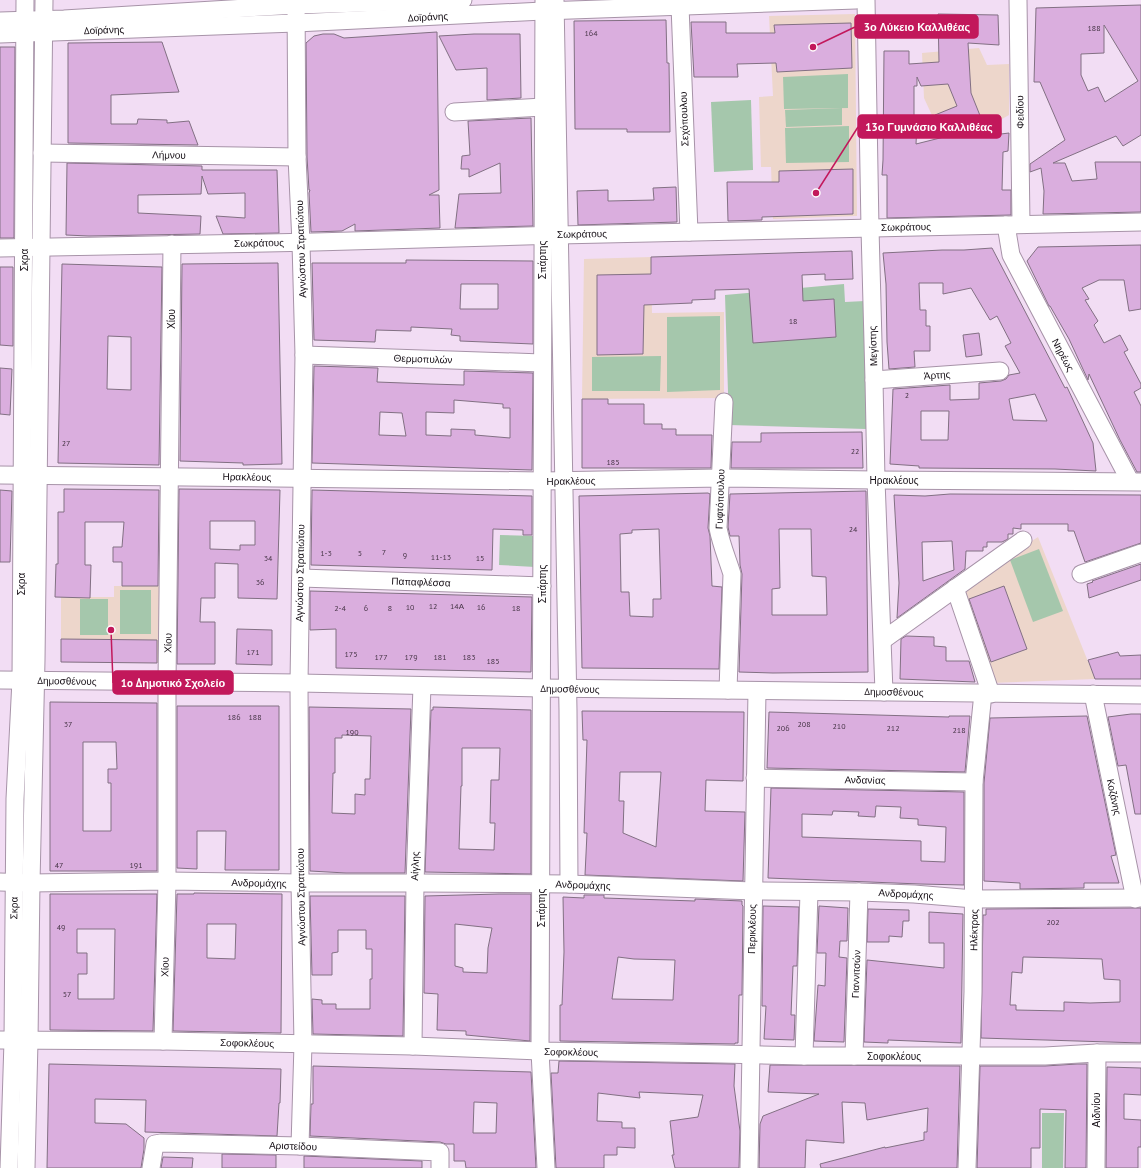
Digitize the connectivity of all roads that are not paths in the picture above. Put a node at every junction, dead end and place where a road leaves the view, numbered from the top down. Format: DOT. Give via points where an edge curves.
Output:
graph roads {
  1 [pos="25,0"];
  2 [pos="44,0"];
  3 [pos="463,0"];
  4 [pos="856,0"];
  5 [pos="866,0"];
  6 [pos="1018,0"];
  7 [pos="423,1"];
  8 [pos="296,3"];
  9 [pos="550,6"];
  10 [pos="680,6"];
  11 [pos="0,21"];
  12 [pos="296,23"];
  13 [pos="25,26"];
  14 [pos="44,26"];
  15 [pos="0,34"];
  16 [pos="543,107"];
  17 [pos="454,112"];
  18 [pos="42,153"];
  19 [pos="297,157"];
  20 [pos="1141,222"];
  21 [pos="1014,225"];
  22 [pos="870,228"];
  23 [pos="689,232"];
  24 [pos="542,235"];
  25 [pos="559,235"];
  26 [pos="301,242"];
  27 [pos="172,244"];
  28 [pos="24,247"];
  29 [pos="41,247"];
  30 [pos="0,248"];
  31 [pos="304,355"];
  32 [pos="542,363"];
  33 [pos="1000,371"];
  34 [pos="874,380"];
  35 [pos="724,402"];
  36 [pos="0,475"];
  37 [pos="30,476"];
  38 [pos="170,476"];
  39 [pos="301,478"];
  40 [pos="721,478"];
  41 [pos="876,480"];
  42 [pos="542,481"];
  43 [pos="564,481"];
  44 [pos="1135,482"];
  45 [pos="1023,540"];
  46 [pos="1141,553"];
  47 [pos="1081,574"];
  48 [pos="301,578"];
  49 [pos="542,586"];
  50 [pos="955,588"];
  51 [pos="883,640"];
  52 [pos="0,680"];
  53 [pos="28,680"];
  54 [pos="167,682"];
  55 [pos="299,683"];
  56 [pos="422,686"];
  57 [pos="541,688"];
  58 [pos="567,689"];
  59 [pos="728,690"];
  60 [pos="757,691"];
  61 [pos="884,692"];
  62 [pos="987,693"];
  63 [pos="1093,694"];
  64 [pos="1141,695"];
  65 [pos="755,778"];
  66 [pos="974,782"];
  67 [pos="8,799"];
  68 [pos="167,881"];
  69 [pos="15,882"];
  70 [pos="415,882"];
  71 [pos="300,883"];
  72 [pos="541,884"];
  73 [pos="569,884"];
  74 [pos="753,891"];
  75 [pos="809,892"];
  76 [pos="858,892"];
  77 [pos="974,899"];
  78 [pos="1138,899"];
  79 [pos="6,1040"];
  80 [pos="29,1041"];
  81 [pos="163,1041"];
  82 [pos="304,1044"];
  83 [pos="413,1046"];
  84 [pos="540,1051"];
  85 [pos="1097,1053"];
  86 [pos="1141,1054"];
  87 [pos="750,1055"];
  88 [pos="804,1056"];
  89 [pos="854,1056"];
  90 [pos="971,1056"];
  91 [pos="300,1146"];
  92 [pos="9,1168"];
  93 [pos="26,1168"];
  94 [pos="151,1168"];
  95 [pos="440,1168"];
  96 [pos="546,1168"];
  97 [pos="749,1168"];
  98 [pos="967,1168"];
  99 [pos="1096,1168"];
  1 -- 13 [label="street, Σκρα"];
  2 -- 14 [label="street, Σκρα"];
  3 -- 7 [label="street, Δοϊράνης"];
  4 -- 10 [label="street, Δοϊράνης"];
  5 -- 22 [label="street, Μεγίστης"];
  6 -- 21 [label="street, Φειδίου"];
  7 -- 8 [label="street, Δοϊράνης"];
  8 -- 12 [label="street, Αγνώστου Στρατιώτου"];
  8 -- 14 [label="street, Δοϊράνης"];
  9 -- 10 [label="street, Δοϊράνης"];
  9 -- 12 [label="street, Δοϊράνης"];
  9 -- 16 [label="street, Σπάρτης"];
  9 -- 25 [label="street, Σπάρτης"];
  10 -- 23 [label="street, Σεχόπουλου"];
  11 -- 13 [label="street, Δοϊράνης"];
  12 -- 14 [label="street, Δοϊράνης"];
  12 -- 19 [label="street, Αγνώστου Στρατιώτου"];
  13 -- 14 [label="street, Δοϊράνης"];
  13 -- 15 [label="street, Δοϊράνης"];
  13 -- 28 [label="street, Σκρα"];
  14 -- 18 [label="street, Σκρα"];
  16 -- 17 [label="street"];
  16 -- 24 [label="street, Σπάρτης"];
  18 -- 19 [label="street, Λήμνου"];
  18 -- 29 [label="street, Σκρα"];
  19 -- 26 [label="street, Αγνώστου Στρατιώτου"];
  20 -- 21 [label="street, Σωκράτους"];
  21 -- 22 [label="street, Σωκράτους"];
  21 -- 44 [label="street, Νηρέως" via="1010,255"];
  22 -- 23 [label="street, Σωκράτους"];
  22 -- 34 [label="street, Μεγίστης"];
  23 -- 25 [label="street, Σωκράτους"];
  24 -- 25 [label="street, Σωκράτους"];
  24 -- 26 [label="street, Σωκράτους"];
  24 -- 32 [label="street, Σπάρτης"];
  25 -- 43 [label="street, Σπάρτης"];
  26 -- 27 [label="street, Σωκράτους"];
  26 -- 31 [label="street, Αγνώστου Στρατιώτου"];
  27 -- 29 [label="street, Σωκράτους"];
  27 -- 38 [label="street, Χίου"];
  28 -- 29 [label="street, Σωκράτους"];
  28 -- 30 [label="street, Σωκράτους"];
  28 -- 37 [label="street, Σκρα"];
  29 -- 37 [label="street, Σκρα"];
  31 -- 32 [label="street, Θερμοπυλών"];
  31 -- 39 [label="street, Αγνώστου Στρατιώτου"];
  32 -- 42 [label="street, Σπάρτης"];
  33 -- 34 [label="street, Άρτης"];
  34 -- 41 [label="street, Μεγίστης"];
  35 -- 40 [label="street, Γυφτόπουλου"];
  36 -- 37 [label="street, Ηρακλέους"];
  37 -- 38 [label="street, Ηρακλέους"];
  37 -- 53 [label="street, Σκρα"];
  38 -- 39 [label="street, Ηρακλέους"];
  38 -- 54 [label="street, Χίου"];
  39 -- 42 [label="street, Ηρακλέους"];
  39 -- 48 [label="street, Αγνώστου Στρατιώτου"];
  40 -- 41 [label="street, Ηρακλέους"];
  40 -- 43 [label="street, Ηρακλέους"];
  40 -- 59 [label="street, Γυφτόπουλου" via="718,528 720,542 732,574"];
  41 -- 44 [label="street, Ηρακλέους"];
  41 -- 51 [label="street, Μεγίστης"];
  42 -- 43 [label="street, Ηρακλέους"];
  42 -- 49 [label="street, Σπάρτης"];
  43 -- 58 [label="street, Σπάρτης"];
  45 -- 50 [label="street"];
  46 -- 47 [label="street"];
  48 -- 49 [label="street, Παπαφλέσσα"];
  48 -- 55 [label="street, Αγνώστου Στρατιώτου"];
  49 -- 57 [label="street, Σπάρτης"];
  50 -- 51 [label="street"];
  50 -- 62 [label="street"];
  51 -- 61 [label="street, Μεγίστης"];
  52 -- 53 [label="street, Δημοσθένους"];
  53 -- 54 [label="street, Δημοσθένους"];
  53 -- 67 [label="street, Σκρα"];
  53 -- 69 [label="street, Σκρα"];
  54 -- 55 [label="street, Δημοσθένους"];
  54 -- 68 [label="street, Χίου"];
  55 -- 56 [label="street, Δημοσθένους"];
  55 -- 71 [label="street, Αγνώστου Στρατιώτου"];
  56 -- 57 [label="street, Δημοσθένους"];
  56 -- 70 [label="street, Αίγλης"];
  57 -- 58 [label="street, Δημοσθένους"];
  57 -- 72 [label="street, Σπάρτης"];
  58 -- 59 [label="street, Δημοσθένους"];
  58 -- 73 [label="street, Σπάρτης"];
  59 -- 60 [label="street, Δημοσθένους"];
  60 -- 61 [label="street, Δημοσθένους"];
  60 -- 65 [label="street, Περικλέους"];
  61 -- 62 [label="street, Δημοσθένους"];
  62 -- 63 [label="street, Δημοσθένους"];
  62 -- 66 [label="street, Ηλέκτρας"];
  63 -- 64 [label="street, Δημοσθένους"];
  63 -- 78 [label="street, Κοζάνης"];
  65 -- 66 [label="street, Ανδανiας"];
  65 -- 74 [label="street, Περικλέους"];
  66 -- 77 [label="street, Ηλέκτρας"];
  67 -- 69 [label="street, Σκρα"];
  68 -- 69 [label="street, Ανδρομάχης"];
  68 -- 71 [label="street, Ανδρομάχης" via="211,875"];
  68 -- 81 [label="street, Χίου"];
  69 -- 79 [label="street, Σκρα"];
  69 -- 80 [label="street, Σκρα"];
  70 -- 71 [label="street, Ανδρομάχης"];
  70 -- 72 [label="street, Ανδρομάχης"];
  70 -- 83 [label="street, Αίγλης"];
  71 -- 82 [label="street, Αγνώστου Στρατιώτου"];
  72 -- 73 [label="street, Ανδρομάχης"];
  72 -- 84 [label="street, Σπάρτης"];
  73 -- 74 [label="street, Ανδρομάχης"];
  74 -- 75 [label="street, Ανδρομάχης"];
  74 -- 87 [label="street, Περικλέους"];
  75 -- 76 [label="street, Ανδρομάχης"];
  75 -- 88 [label="street"];
  76 -- 77 [label="street, Ανδρομάχης"];
  76 -- 89 [label="street, Γιαννιτσών"];
  77 -- 78 [label="street, Ανδρομάχης"];
  77 -- 90 [label="street, Ηλέκτρας"];
  79 -- 80 [label="street, Σοφοκλέους"];
  79 -- 92 [label="street, Σκρα"];
  80 -- 81 [label="street, Σοφοκλέους"];
  80 -- 93 [label="street, Σκρα"];
  81 -- 82 [label="street, Σοφοκλέους"];
  82 -- 83 [label="street, Σοφοκλέους"];
  82 -- 91 [label="street, Αγνώστου Στρατιώτου"];
  83 -- 84 [label="street, Σοφοκλέους"];
  84 -- 87 [label="street, Σοφοκλέους"];
  84 -- 96 [label="street, Σπάρτης"];
  85 -- 86 [label="street, Σοφοκλέους"];
  85 -- 90 [label="street, Σοφοκλέους"];
  85 -- 99 [label="street, Αιδινίου"];
  87 -- 88 [label="street, Σοφοκλέους"];
  87 -- 97 [label="street, Περικλέους"];
  88 -- 89 [label="street, Σοφοκλέους"];
  89 -- 90 [label="street, Σοφοκλέους"];
  90 -- 98 [label="street, Ηλέκτρας"];
  91 -- 94 [label="street, Αριστείδου" via="154,1144"];
  91 -- 95 [label="street, Αριστείδου" via="440,1152"];
}
